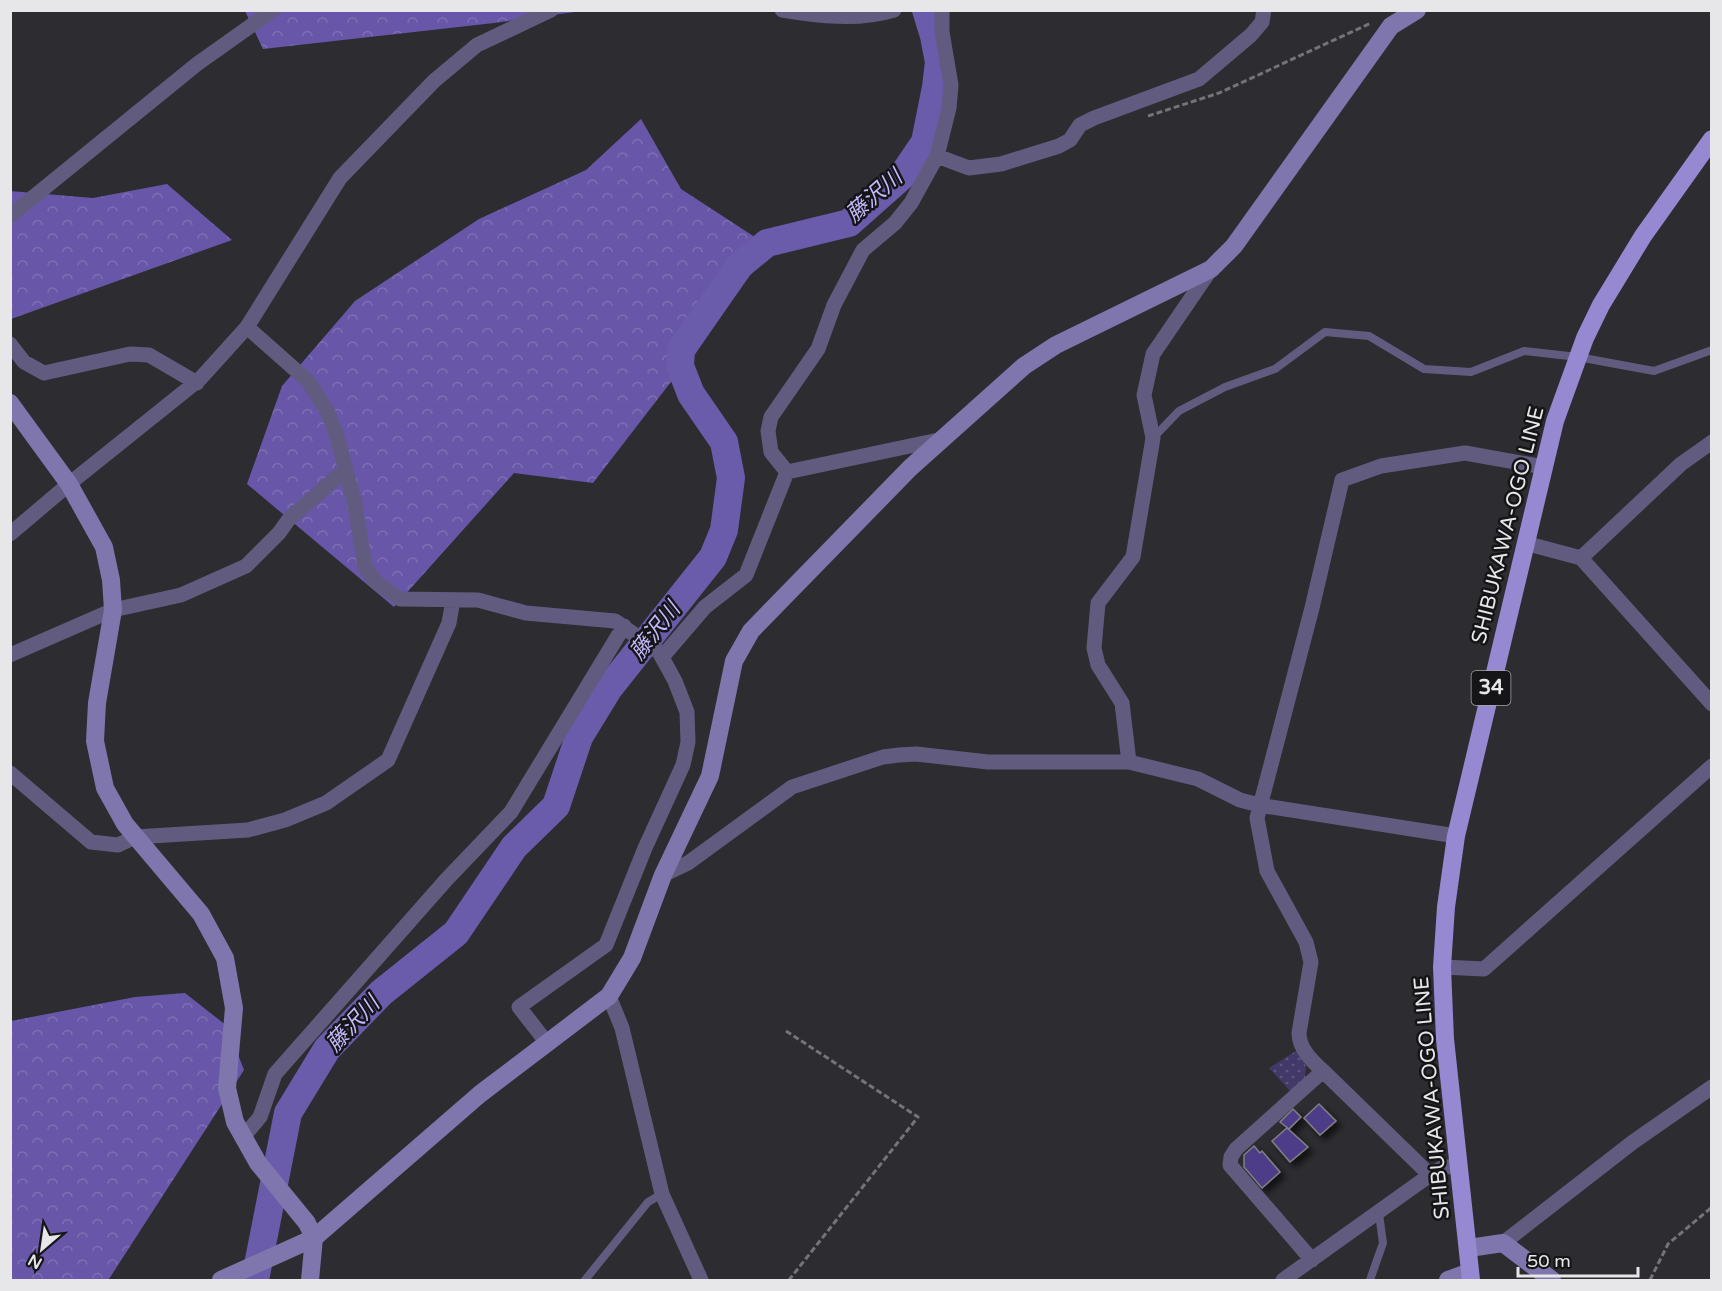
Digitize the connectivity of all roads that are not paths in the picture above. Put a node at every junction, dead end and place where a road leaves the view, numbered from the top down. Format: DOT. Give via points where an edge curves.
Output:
graph roads {
  1 [pos="273,10"];
  2 [pos="550,10"];
  3 [pos="782,10"];
  4 [pos="894,10"];
  5 [pos="942,10"];
  6 [pos="1264,10"];
  7 [pos="1417,10"];
  8 [pos="1712,139"];
  9 [pos="937,156"];
  10 [pos="10,216"];
  11 [pos="1211,269"];
  12 [pos="247,327"];
  13 [pos="10,344"];
  14 [pos="1712,350"];
  15 [pos="1578,357"];
  16 [pos="196,383"];
  17 [pos="10,403"];
  18 [pos="1153,438"];
  19 [pos="943,439"];
  20 [pos="1712,442"];
  21 [pos="1544,467"];
  22 [pos="346,469"];
  23 [pos="787,472"];
  24 [pos="69,484"];
  25 [pos="10,534"];
  26 [pos="1525,543"];
  27 [pos="1581,558"];
  28 [pos="453,600"];
  29 [pos="112,610"];
  30 [pos="627,628"];
  31 [pos="661,654"];
  32 [pos="10,655"];
  33 [pos="1712,704"];
  34 [pos="1129,762"];
  35 [pos="1712,766"];
  36 [pos="10,773"];
  37 [pos="1259,805"];
  38 [pos="1456,836"];
  39 [pos="135,837"];
  40 [pos="663,875"];
  41 [pos="1442,967"];
  42 [pos="609,996"];
  43 [pos="547,1043"];
  44 [pos="1323,1071"];
  45 [pos="1712,1087"];
  46 [pos="243,1137"];
  47 [pos="1458,1165"];
  48 [pos="1430,1175"];
  49 [pos="662,1194"];
  50 [pos="1379,1214"];
  51 [pos="314,1238"];
  52 [pos="1503,1243"];
  53 [pos="1468,1248"];
  54 [pos="1312,1260"];
  55 [pos="1471,1276"];
  56 [pos="226,1278"];
  57 [pos="310,1281"];
  58 [pos="585,1281"];
  59 [pos="701,1281"];
  60 [pos="1283,1281"];
  61 [pos="1370,1281"];
  62 [pos="1448,1281"];
  63 [pos="1552,1281"];
  1 -- 10 [label="street" via="197,64"];
  2 -- 12 [label="street" via="477,45 375,139 340,178"];
  3 -- 4 [label="street" via="864,16"];
  5 -- 9 [label="street" via="951,85"];
  6 -- 9 [label="street" via="1262,22 1251,36 1199,79 1094,118 1080,125 1070,140 1059,146 1027,158 976,169"];
  7 -- 11 [label="street" via="1391,26 1233,246"];
  8 -- 15 [label="main road, SHIBUKAWA-OGO LINE / 34" via="1616,279"];
  9 -- 23 [label="street" via="911,203 895,223 863,250 834,305 818,349 771,417 771,452"];
  11 -- 18 [label="street" via="1153,354 1144,395"];
  11 -- 19 [label="street" via="1056,345 1024,366"];
  12 -- 16 [label="street"];
  12 -- 22 [label="street" via="308,381 337,436"];
  13 -- 16 [label="street" via="24,362 44,373 130,354 149,355"];
  14 -- 15 [label="lane" via="1654,371"];
  15 -- 18 [label="lane" via="1524,351 1471,372 1424,369 1369,336 1325,332 1275,369 1225,387 1179,411"];
  15 -- 21 [label="main road, SHIBUKAWA-OGO LINE / 34" via="1555,421"];
  16 -- 24 [label="street"];
  17 -- 24 [label="street"];
  18 -- 34 [label="street" via="1133,557 1098,603 1094,648 1098,665 1122,703"];
  19 -- 23 [label="street"];
  19 -- 40 [label="street" via="910,468 744,641 734,661 710,776"];
  20 -- 27 [label="street" via="1681,464"];
  21 -- 26 [label="main road, SHIBUKAWA-OGO LINE / 34"];
  21 -- 37 [label="street" via="1465,453 1381,466 1342,480"];
  22 -- 28 [label="street" via="365,567 375,582 400,599"];
  22 -- 29 [label="street" via="288,519 246,566 181,595"];
  23 -- 31 [label="street" via="746,575 705,607"];
  24 -- 25 [label="street"];
  24 -- 29 [label="street" via="104,547"];
  26 -- 27 [label="street"];
  26 -- 38 [label="main road, SHIBUKAWA-OGO LINE / 34"];
  27 -- 33 [label="street"];
  28 -- 30 [label="street" via="478,600 526,613 615,621"];
  28 -- 39 [label="street" via="449,624 388,760 326,803 285,820 248,830"];
  29 -- 32 [label="street"];
  29 -- 39 [label="street" via="95,741 105,788"];
  30 -- 31 [label="street"];
  30 -- 46 [label="street" via="511,812 275,1074 260,1117"];
  31 -- 43 [label="street" via="687,712 688,742 682,765 606,945 519,1008"];
  34 -- 37 [label="street" via="1198,779"];
  34 -- 40 [label="street" via="988,762 916,754 883,757 792,787 688,863"];
  35 -- 41 [label="street" via="1484,969"];
  36 -- 39 [label="street" via="91,842 118,845"];
  37 -- 38 [label="street"];
  37 -- 44 [label="street" via="1258,826 1267,871 1306,942 1311,962 1299,1038 1307,1055"];
  38 -- 41 [label="main road, SHIBUKAWA-OGO LINE / 34"];
  39 -- 46 [label="street" via="201,915 225,958 234,1008 227,1088"];
  40 -- 42 [label="street" via="632,958"];
  41 -- 47 [label="main road, SHIBUKAWA-OGO LINE / 34"];
  42 -- 43 [label="street"];
  42 -- 49 [label="street" via="622,1028"];
  43 -- 51 [label="street" via="480,1094"];
  44 -- 48 [label="street"];
  44 -- 54 [label="street" via="1236,1149 1230,1165"];
  45 -- 52 [label="street" via="1633,1142"];
  46 -- 51 [label="street"];
  47 -- 48 [label="street"];
  47 -- 53 [label="main road, SHIBUKAWA-OGO LINE / 34"];
  48 -- 50 [label="street"];
  49 -- 58 [label="lane" via="648,1202"];
  49 -- 59 [label="street"];
  50 -- 54 [label="street"];
  50 -- 61 [label="lane" via="1383,1243"];
  51 -- 56 [label="street"];
  51 -- 57 [label="street"];
  52 -- 53 [label="street"];
  52 -- 63 [label="street"];
  53 -- 55 [label="main road, SHIBUKAWA-OGO LINE / 34"];
  54 -- 60 [label="street"];
  55 -- 62 [label="street"];
}
